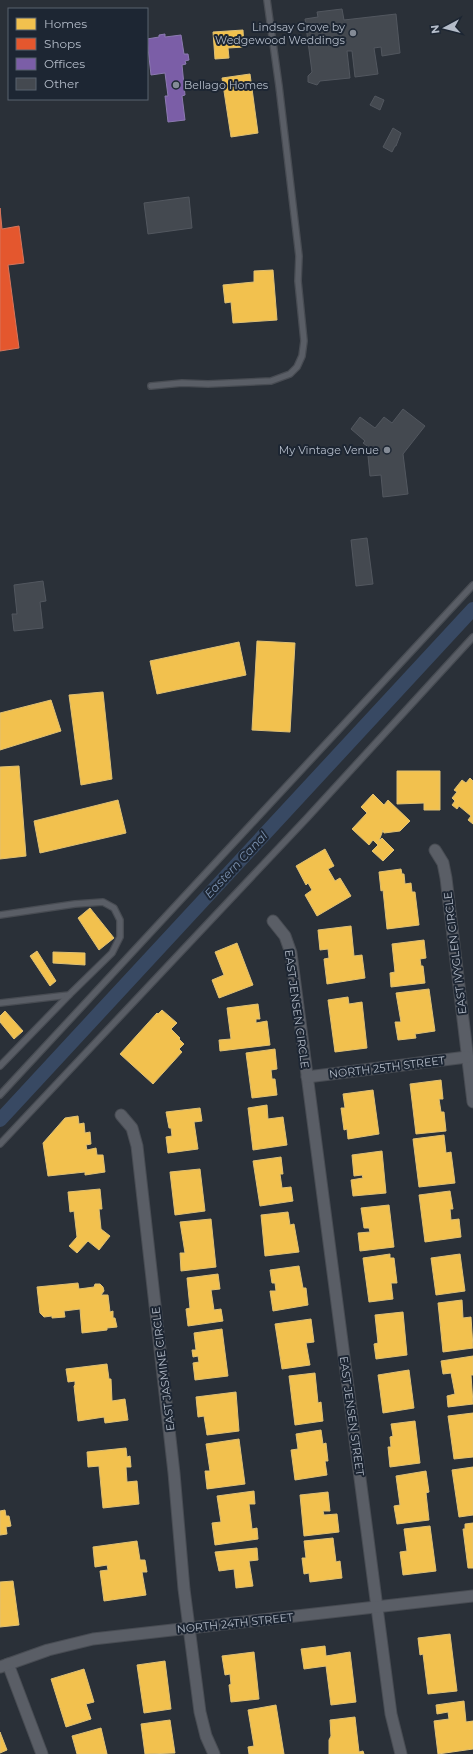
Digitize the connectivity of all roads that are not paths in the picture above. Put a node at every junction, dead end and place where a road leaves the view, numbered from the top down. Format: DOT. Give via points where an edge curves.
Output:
graph roads {
  1 [pos="267,0"];
  2 [pos="152,386"];
  3 [pos="473,585"];
  4 [pos="473,637"];
  5 [pos="435,850"];
  6 [pos="0,915"];
  7 [pos="273,921"];
  8 [pos="69,995"];
  9 [pos="0,1003"];
  10 [pos="467,1057"];
  11 [pos="0,1066"];
  12 [pos="307,1077"];
  13 [pos="0,1095"];
  14 [pos="473,1102"];
  15 [pos="121,1115"];
  16 [pos="0,1144"];
  17 [pos="473,1596"];
  18 [pos="377,1607"];
  19 [pos="190,1628"];
  20 [pos="4,1666"];
  21 [pos="42,1754"];
  22 [pos="214,1754"];
  23 [pos="401,1754"];
  1 -- 2 [label="lane" via="299,256 298,281 304,341 302,356 290,374 271,381"];
  3 -- 13 [label="lane"];
  4 -- 16 [label="lane" via="296,830"];
  5 -- 10 [label="street, EAST IVYGLEN CIRCLE" via="443,863"];
  6 -- 8 [label="lane" via="96,902 103,902 114,908 118,913 121,929 117,946"];
  7 -- 12 [label="street, EAST JENSEN CIRCLE" via="285,936 291,953"];
  8 -- 9 [label="lane"];
  8 -- 11 [label="lane"];
  10 -- 12 [label="street, NORTH 25TH STREET"];
  10 -- 14 [label="street, EAST IVYGLEN CIRCLE"];
  12 -- 18 [label="street, EAST JENSEN STREET"];
  15 -- 19 [label="street, EAST JASMINE CIRCLE" via="132,1128 137,1146 174,1473 182,1574"];
  17 -- 18 [label="street, NORTH 24TH STREET"];
  18 -- 19 [label="street, NORTH 24TH STREET"];
  18 -- 23 [label="street, EAST JENSEN STREET" via="391,1714"];
  19 -- 20 [label="street, NORTH 24TH STREET" via="92,1639 48,1650"];
  19 -- 22 [label="street, EAST JASMINE CIRCLE" via="202,1725"];
  20 -- 21 [label="street"];
}
